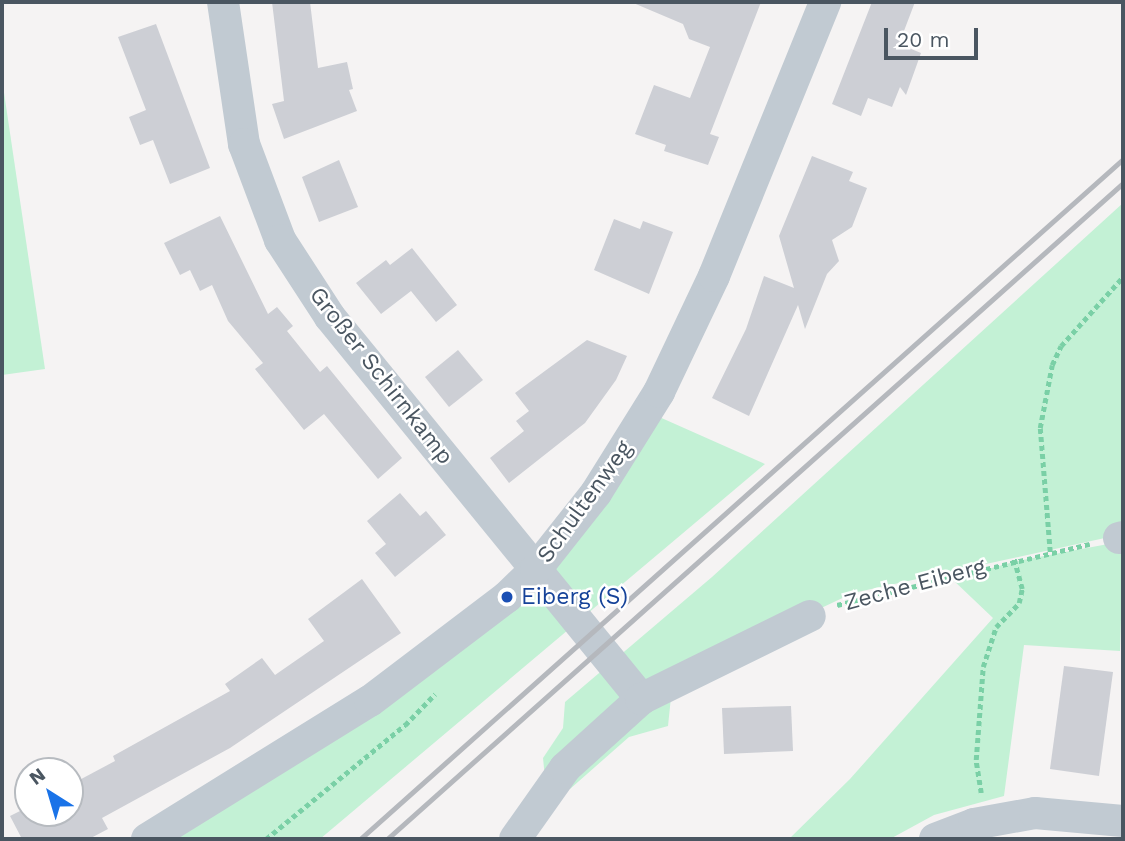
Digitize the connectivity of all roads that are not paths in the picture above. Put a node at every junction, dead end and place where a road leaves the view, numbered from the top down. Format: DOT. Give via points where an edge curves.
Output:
graph roads {
  1 [pos="223,2"];
  2 [pos="825,2"];
  3 [pos="536,569"];
  4 [pos="810,616"];
  5 [pos="642,699"];
  6 [pos="1123,821"];
  7 [pos="147,839"];
  8 [pos="515,839"];
  9 [pos="935,839"];
  1 -- 3 [label="street, Großer Schirnkamp" via="244,144 280,240 330,317"];
  2 -- 3 [label="street, Schultenweg" via="714,276 659,393 596,494"];
  3 -- 5 [label="street"];
  3 -- 7 [label="street, Schultenweg" via="370,701"];
  4 -- 5 [label="street"];
  5 -- 8 [label="street" via="565,768"];
  6 -- 9 [label="street" via="1035,813 986,822"];
}
